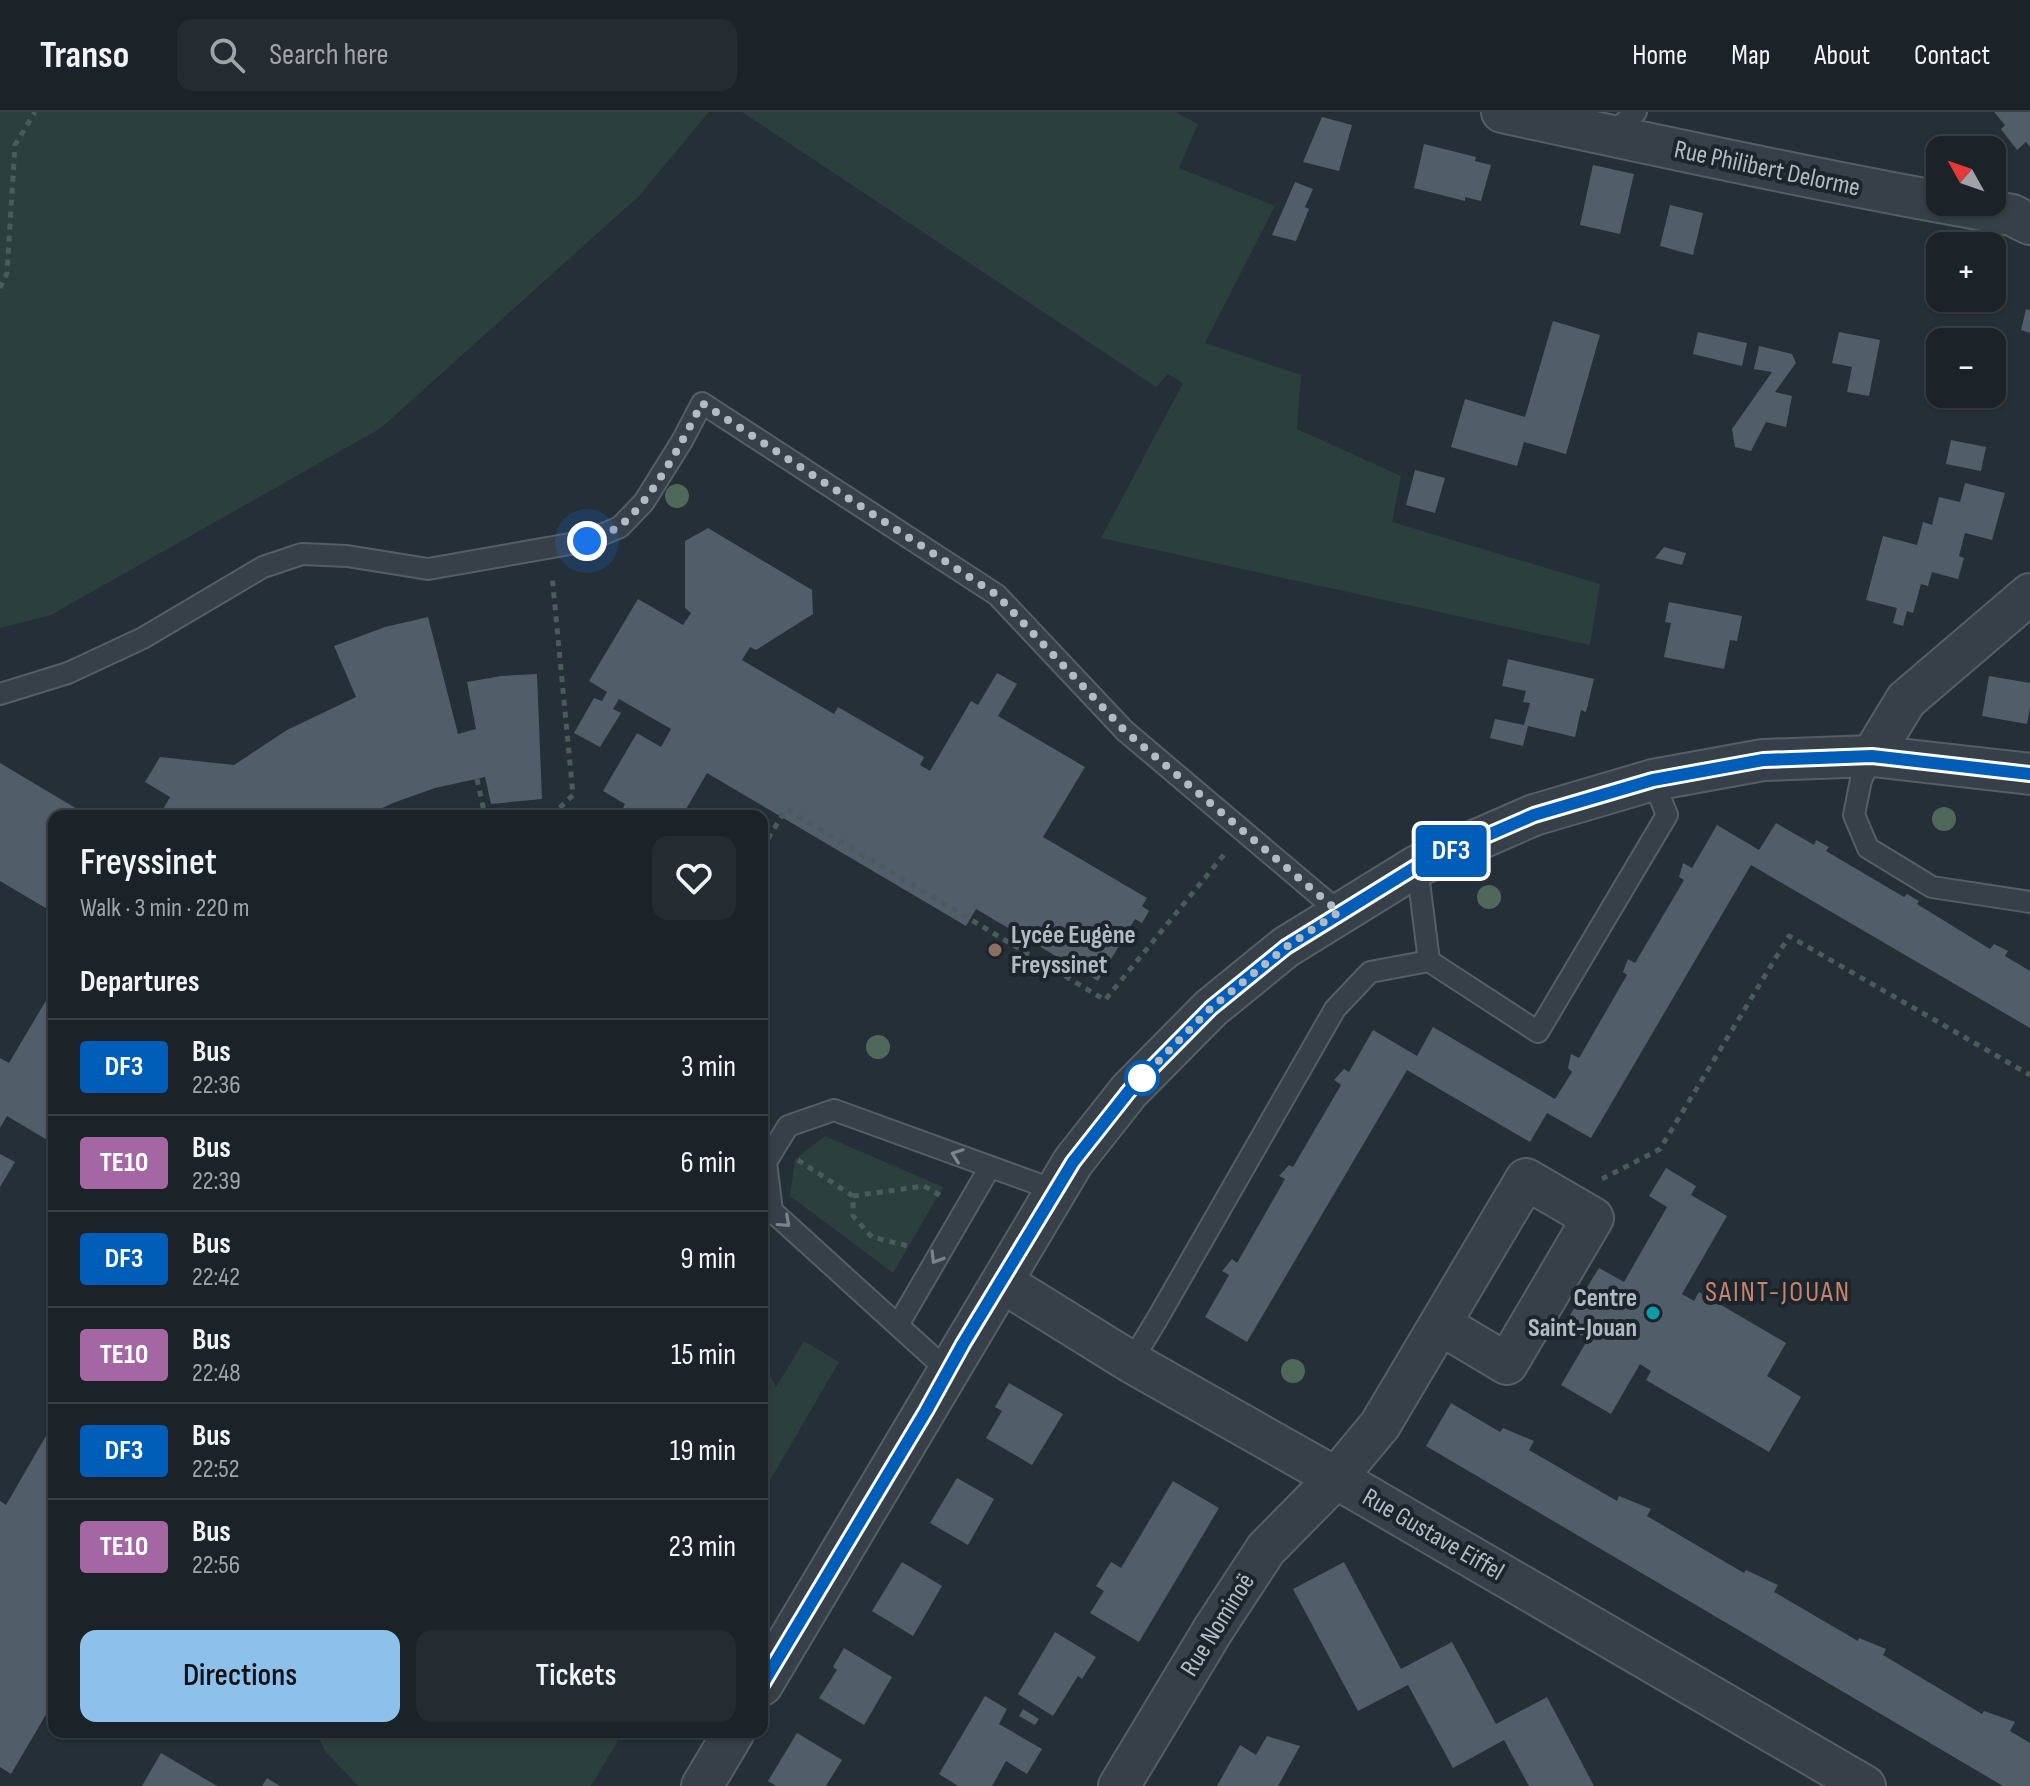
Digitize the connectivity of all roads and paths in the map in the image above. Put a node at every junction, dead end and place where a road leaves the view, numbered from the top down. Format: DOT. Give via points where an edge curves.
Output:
graph roads {
  1 [pos="35,112"];
  2 [pos="1502,112"];
  3 [pos="1623,124"];
  4 [pos="2026,218"];
  5 [pos="0,288"];
  6 [pos="549,548"];
  7 [pos="2030,594"];
  8 [pos="0,694"];
  9 [pos="1872,756"];
  10 [pos="2030,774"];
  11 [pos="477,779"];
  12 [pos="1653,780"];
  13 [pos="484,810"];
  14 [pos="557,810"];
  15 [pos="1243,832"];
  16 [pos="768,839"];
  17 [pos="1417,866"];
  18 [pos="2030,902"];
  19 [pos="1339,912"];
  20 [pos="1429,961"];
  21 [pos="2030,1075"];
  22 [pos="775,1147"];
  23 [pos="768,1159"];
  24 [pos="990,1167"];
  25 [pos="768,1178"];
  26 [pos="1057,1191"];
  27 [pos="853,1196"];
  28 [pos="1562,1200"];
  29 [pos="967,1207"];
  30 [pos="1002,1282"];
  31 [pos="916,1293"];
  32 [pos="1440,1324"];
  33 [pos="898,1325"];
  34 [pos="1131,1362"];
  35 [pos="948,1371"];
  36 [pos="1336,1478"];
  37 [pos="768,1675"];
  38 [pos="730,1738"];
  39 [pos="702,1786"];
  40 [pos="1119,1786"];
  41 [pos="1865,1786"];
  1 -- 5 [label="path" via="15,145 7,273"];
  2 -- 3 [label="street, Rue Philibert Delorme"];
  3 -- 4 [label="street, Rue Philibert Delorme" via="1869,190"];
  6 -- 8 [label="lane" via="428,569 302,554 263,567 131,644 68,673"];
  6 -- 14 [label="path" via="573,795"];
  6 -- 15 [label="lane" via="587,541 620,527 644,502 702,403 997,595 1125,731"];
  7 -- 9 [label="street" via="1906,700"];
  9 -- 10 [label="street"];
  9 -- 12 [label="street" via="1763,760"];
  9 -- 18 [label="lane" via="1854,815 1868,848 1932,887"];
  11 -- 13 [label="path"];
  12 -- 17 [label="street" via="1534,815"];
  12 -- 20 [label="lane" via="1667,815 1538,1032"];
  15 -- 16 [label="path" via="1105,1000 786,809"];
  15 -- 19 [label="lane"];
  17 -- 19 [label="street"];
  17 -- 20 [label="lane"];
  19 -- 26 [label="street" via="1211,1008 1129,1091"];
  20 -- 34 [label="lane" via="1370,972 1335,1009"];
  21 -- 28 [label="path" via="1789,936 1660,1149"];
  22 -- 23 [label="lane, one-way"];
  24 -- 22 [label="lane, one-way" via="834,1110 788,1126"];
  22 -- 27 [label="path"];
  24 -- 26 [label="lane"];
  24 -- 29 [label="lane"];
  25 -- 33 [label="lane, one-way" via="772,1211"];
  26 -- 30 [label="street"];
  27 -- 29 [label="path" via="924,1186"];
  27 -- 31 [label="path" via="853,1216 872,1237 908,1246 904,1278"];
  28 -- 32 [label="street, Rue Nominoë" via="1526,1179"];
  28 -- 32 [label="street" via="1593,1218 1507,1364"];
  29 -- 31 [label="lane, one-way"];
  30 -- 34 [label="street, Rue Gustave Eiffel"];
  30 -- 35 [label="street"];
  31 -- 33 [label="lane"];
  32 -- 36 [label="street, Rue Nominoë" via="1380,1425"];
  33 -- 35 [label="lane"];
  34 -- 36 [label="street, Rue Gustave Eiffel"];
  35 -- 37 [label="street"];
  36 -- 40 [label="street, Rue Nominoë" via="1266,1549"];
  36 -- 41 [label="street, Rue Gustave Eiffel"];
  38 -- 39 [label="street"];
}
